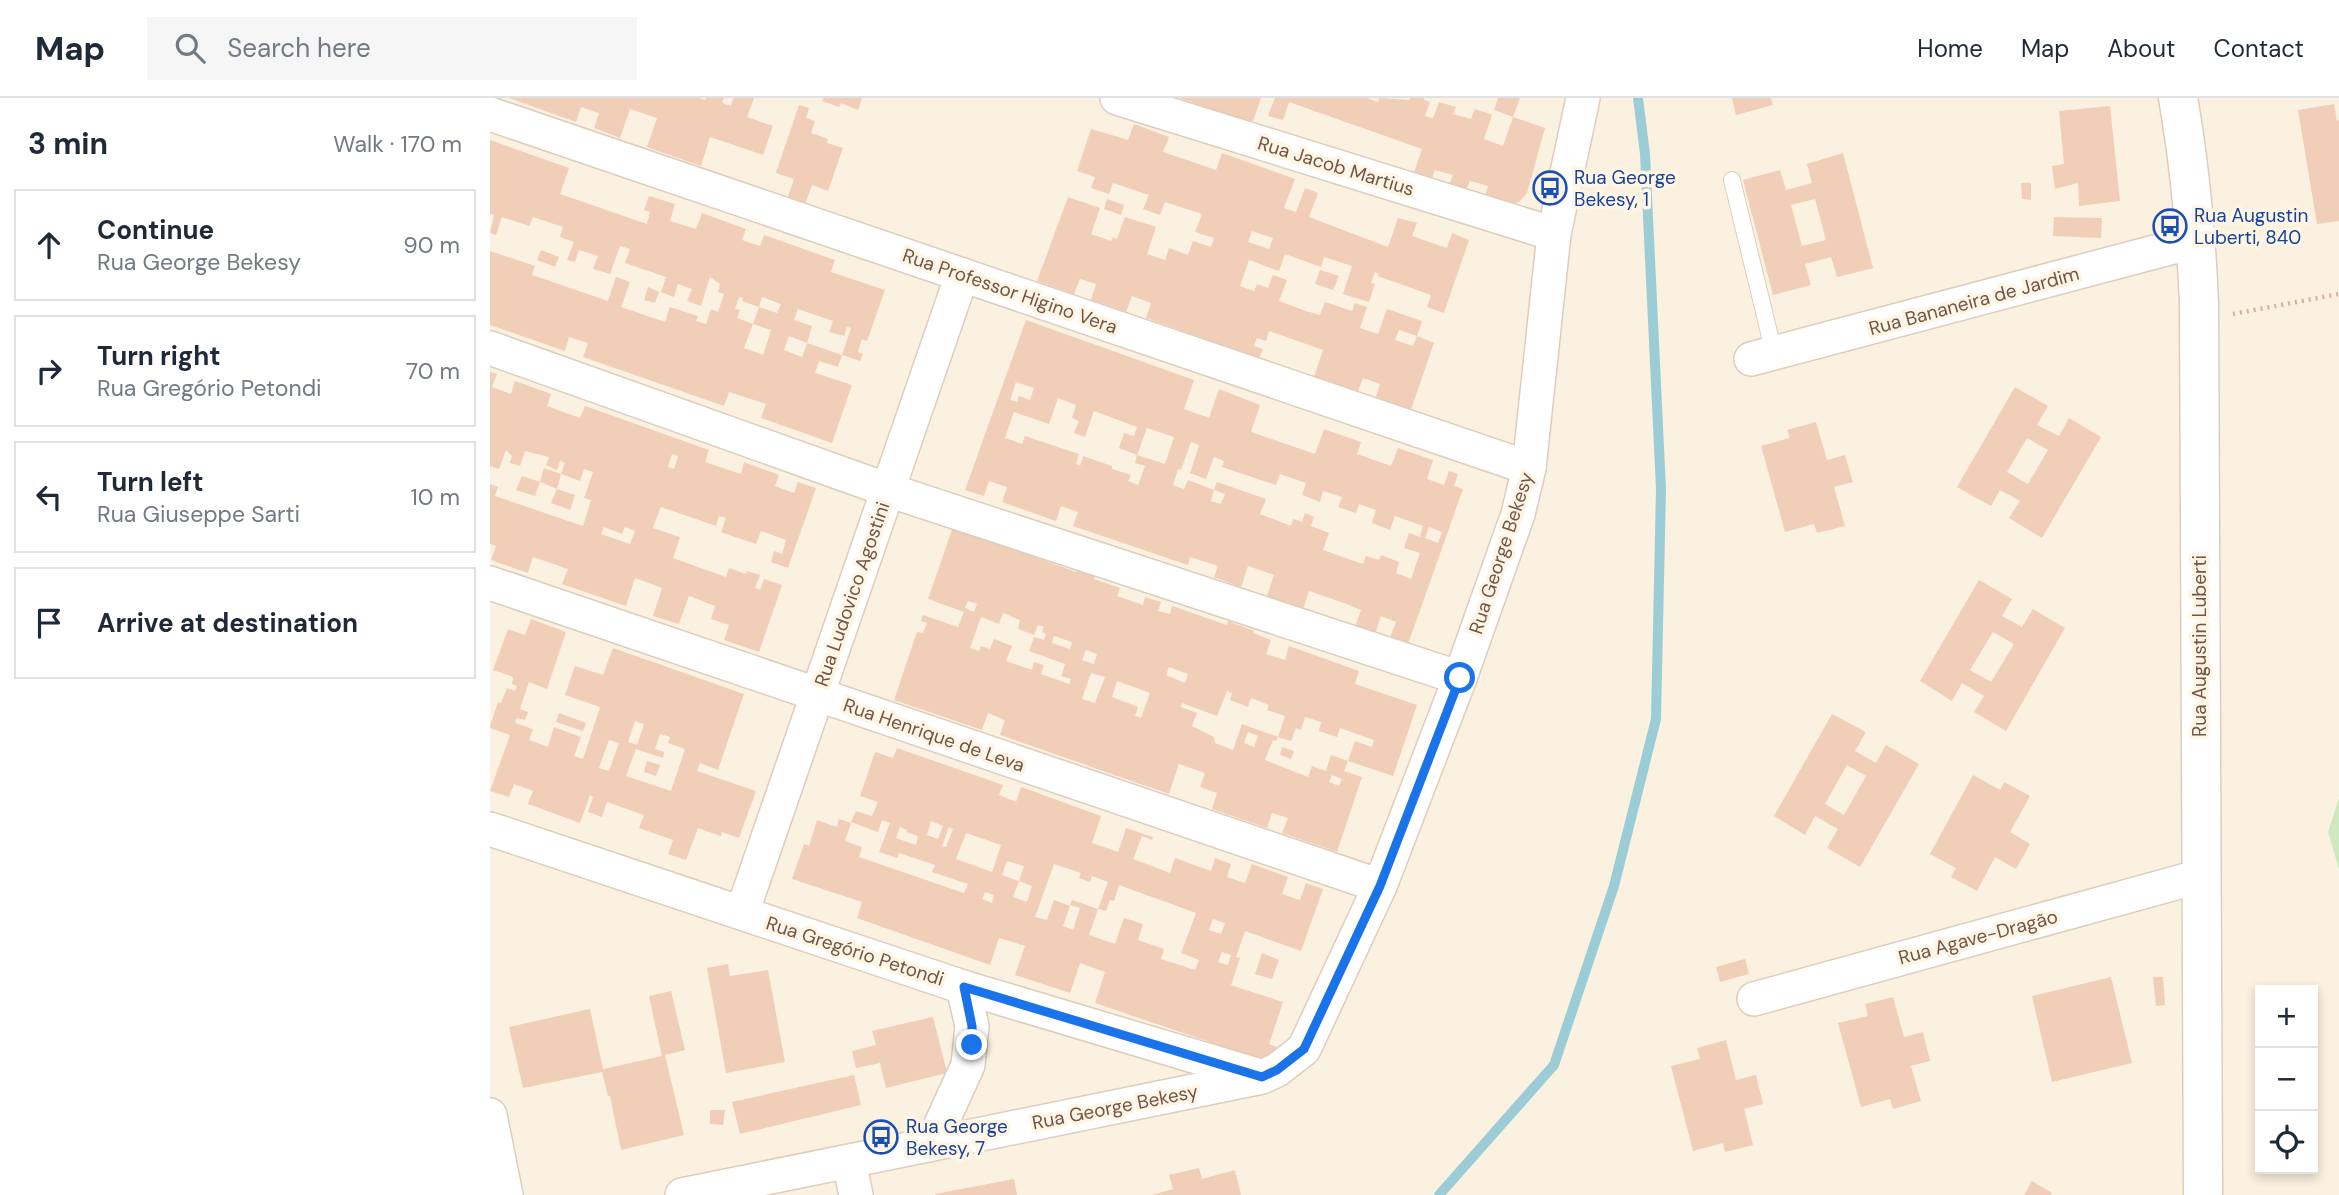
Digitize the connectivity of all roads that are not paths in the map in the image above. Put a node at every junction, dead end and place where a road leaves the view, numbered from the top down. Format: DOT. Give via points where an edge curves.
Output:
graph roads {
  1 [pos="1117,98"];
  2 [pos="1583,98"];
  3 [pos="2178,98"];
  4 [pos="490,114"];
  5 [pos="1732,180"];
  6 [pos="1555,234"];
  7 [pos="2196,241"];
  8 [pos="962,275"];
  9 [pos="490,348"];
  10 [pos="1763,356"];
  11 [pos="1530,468"];
  12 [pos="888,489"];
  13 [pos="490,583"];
  14 [pos="1460,678"];
  15 [pos="816,695"];
  16 [pos="490,829"];
  17 [pos="2201,876"];
  18 [pos="1380,886"];
  19 [pos="742,913"];
  20 [pos="964,987"];
  21 [pos="1754,999"];
  22 [pos="1262,1077"];
  23 [pos="490,1115"];
  24 [pos="932,1144"];
  25 [pos="849,1162"];
  26 [pos="506,1195"];
  27 [pos="682,1195"];
  28 [pos="856,1195"];
  29 [pos="2203,1195"];
  1 -- 6 [label="street, Rua Jacob Martius"];
  2 -- 6 [label="street, Rua George Bekesy"];
  3 -- 7 [label="street, Rua Augustin Luberti"];
  4 -- 8 [label="street, Rua Professor Higino Vera"];
  5 -- 10 [label="lane"];
  6 -- 11 [label="street, Rua George Bekesy"];
  7 -- 10 [label="street, Rua Bananeira de Jardim"];
  7 -- 17 [label="street, Rua Augustin Luberti"];
  8 -- 11 [label="street, Rua Professor Higino Vera"];
  8 -- 12 [label="street, Rua Ludovico Agostini"];
  9 -- 12 [label="street"];
  11 -- 14 [label="street, Rua George Bekesy"];
  12 -- 14 [label="street"];
  12 -- 15 [label="street, Rua Ludovico Agostini"];
  13 -- 15 [label="street, Rua Henrique de Leva"];
  14 -- 18 [label="street, Rua George Bekesy"];
  15 -- 18 [label="street, Rua Henrique de Leva"];
  15 -- 19 [label="street, Rua Ludovico Agostini"];
  16 -- 19 [label="street, Rua Gregório Petondi"];
  17 -- 21 [label="street, Rua Agave-Dragão"];
  17 -- 29 [label="street, Rua Augustin Luberti"];
  18 -- 22 [label="street, Rua George Bekesy" via="1304,1049"];
  19 -- 20 [label="street, Rua Gregório Petondi"];
  20 -- 22 [label="street, Rua Gregório Petondi"];
  20 -- 24 [label="street" via="972,1026 968,1065"];
  22 -- 24 [label="street, Rua George Bekesy"];
  23 -- 26 [label="street"];
  24 -- 25 [label="street, Rua George Bekesy"];
  25 -- 27 [label="street, Rua George Bekesy"];
  25 -- 28 [label="street"];
}
